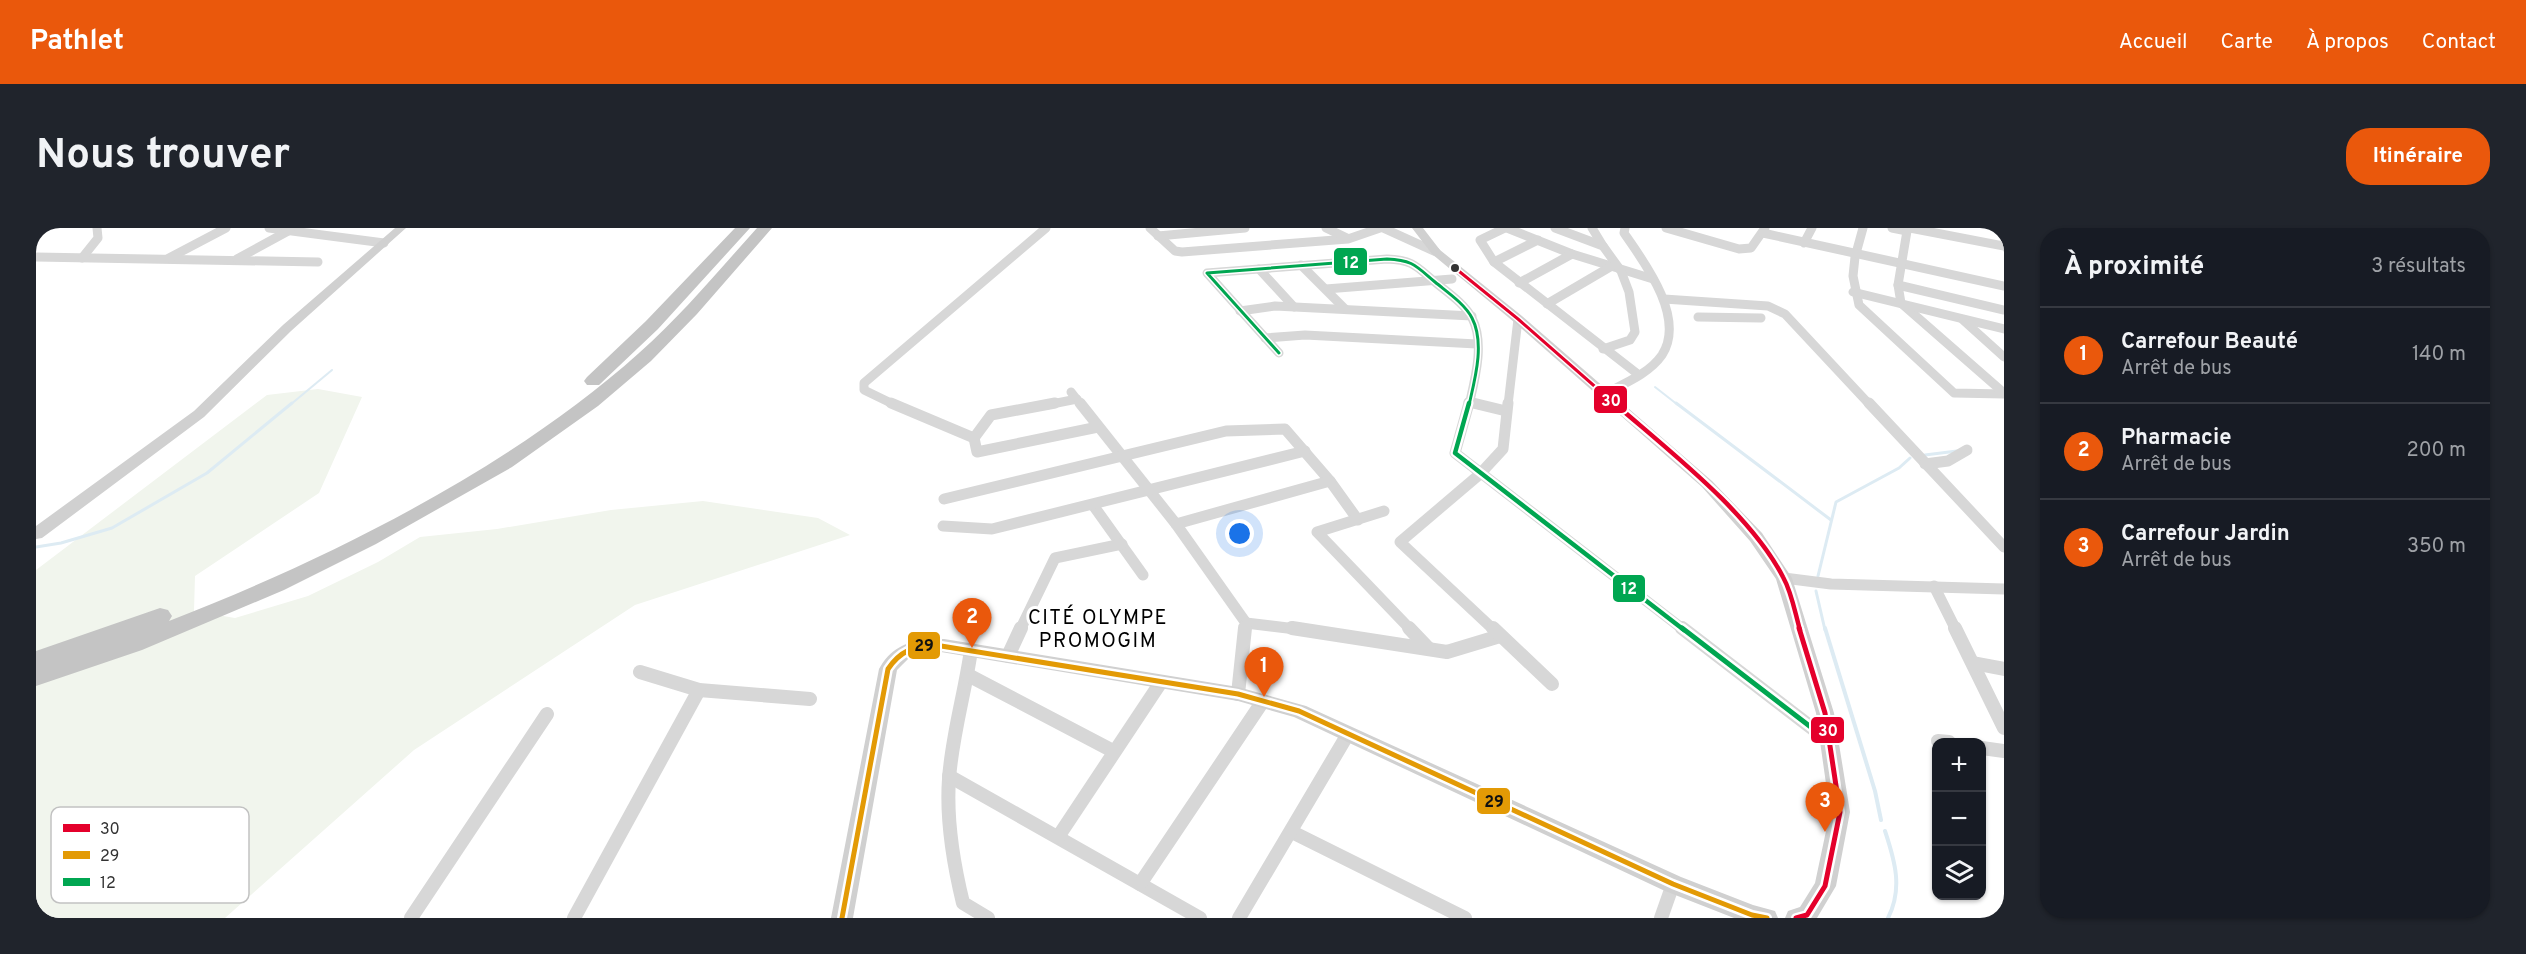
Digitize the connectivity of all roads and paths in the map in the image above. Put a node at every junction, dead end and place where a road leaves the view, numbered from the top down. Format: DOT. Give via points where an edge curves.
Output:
graph roads {
  1 [pos="97,228"];
  2 [pos="226,228"];
  3 [pos="269,228"];
  4 [pos="401,228"];
  5 [pos="743,228"];
  6 [pos="765,228"];
  7 [pos="1046,228"];
  8 [pos="1150,228"];
  9 [pos="1245,228"];
  10 [pos="1326,228"];
  11 [pos="1382,228"];
  12 [pos="1417,228"];
  13 [pos="1506,228"];
  14 [pos="1555,228"];
  15 [pos="1593,228"];
  16 [pos="1625,228"];
  17 [pos="1666,228"];
  18 [pos="1812,228"];
  19 [pos="1863,228"];
  20 [pos="1892,228"];
  21 [pos="291,229"];
  22 [pos="1764,230"];
  23 [pos="1687,231"];
  24 [pos="1907,231"];
  25 [pos="1158,236"];
  26 [pos="1348,239"];
  27 [pos="1538,240"];
  28 [pos="384,243"];
  29 [pos="1804,243"];
  30 [pos="1603,246"];
  31 [pos="2004,246"];
  32 [pos="1436,252"];
  33 [pos="1572,254"];
  34 [pos="1855,254"];
  35 [pos="36,257"];
  36 [pos="82,258"];
  37 [pos="167,259"];
  38 [pos="234,260"];
  39 [pos="318,262"];
  40 [pos="1494,262"];
  41 [pos="1902,264"];
  42 [pos="1301,265"];
  43 [pos="1610,267"];
  44 [pos="1259,269"];
  45 [pos="1621,271"];
  46 [pos="1452,279"];
  47 [pos="1653,279"];
  48 [pos="1433,281"];
  49 [pos="1519,283"];
  50 [pos="1898,285"];
  51 [pos="2004,286"];
  52 [pos="1326,289"];
  53 [pos="1853,292"];
  54 [pos="1664,298"];
  55 [pos="1900,303"];
  56 [pos="1546,304"];
  57 [pos="1736,304"];
  58 [pos="1294,307"];
  59 [pos="1345,309"];
  60 [pos="2004,310"];
  61 [pos="1240,311"];
  62 [pos="1472,316"];
  63 [pos="1698,317"];
  64 [pos="1748,318"];
  65 [pos="1761,318"];
  66 [pos="1518,319"];
  67 [pos="1962,319"];
  68 [pos="2004,329"];
  69 [pos="1265,338"];
  70 [pos="1477,344"];
  71 [pos="1603,349"];
  72 [pos="1279,353"];
  73 [pos="2004,357"];
  74 [pos="1639,375"];
  75 [pos="2004,393"];
  76 [pos="1604,394"];
  77 [pos="1468,402"];
  78 [pos="1506,411"];
  79 [pos="1098,427"];
  80 [pos="974,438"];
  81 [pos="1967,450"];
  82 [pos="1305,451"];
  83 [pos="1121,456"];
  84 [pos="1925,464"];
  85 [pos="1480,474"];
  86 [pos="1330,481"];
  87 [pos="1149,489"];
  88 [pos="944,499"];
  89 [pos="1093,505"];
  90 [pos="1384,511"];
  91 [pos="62,515"];
  92 [pos="1358,520"];
  93 [pos="1176,524"];
  94 [pos="36,525"];
  95 [pos="943,526"];
  96 [pos="36,534"];
  97 [pos="1122,544"];
  98 [pos="2004,547"];
  99 [pos="1143,575"];
  100 [pos="1784,578"];
  101 [pos="1934,586"];
  102 [pos="2004,589"];
  103 [pos="1246,623"];
  104 [pos="1500,636"];
  105 [pos="1429,649"];
  106 [pos="970,650"];
  107 [pos="1008,656"];
  108 [pos="36,660"];
  109 [pos="1973,663"];
  110 [pos="2004,669"];
  111 [pos="640,672"];
  112 [pos="968,675"];
  113 [pos="36,677"];
  114 [pos="1161,682"];
  115 [pos="1552,684"];
  116 [pos="699,690"];
  117 [pos="1238,694"];
  118 [pos="810,699"];
  119 [pos="1263,701"];
  120 [pos="547,714"];
  121 [pos="2004,728"];
  122 [pos="1348,734"];
  123 [pos="1829,741"];
  124 [pos="1986,749"];
  125 [pos="1113,750"];
  126 [pos="2004,751"];
  127 [pos="949,776"];
  128 [pos="1292,832"];
  129 [pos="1058,837"];
  130 [pos="1140,884"];
  131 [pos="1673,884"];
  132 [pos="1194,917"];
  133 [pos="411,918"];
  134 [pos="574,918"];
  135 [pos="842,918"];
  136 [pos="988,918"];
  137 [pos="1239,918"];
  138 [pos="1465,918"];
  139 [pos="1661,918"];
  140 [pos="1767,918"];
  141 [pos="1796,918"];
  1 -- 36 [label="street" via="98,238"];
  2 -- 37 [label="street"];
  3 -- 21 [label="street"];
  4 -- 28 [label="street"];
  5 -- 108 [label="highway" via="624,353 578,394 510,444 320,549 216,595"];
  6 -- 113 [label="highway" via="645,357 526,449 454,494 306,571 201,617"];
  7 -- 80 [label="street" via="864,383 864,390 877,397"];
  8 -- 25 [label="street"];
  9 -- 25 [label="street"];
  10 -- 26 [label="street"];
  11 -- 26 [label="street"];
  11 -- 32 [label="street"];
  12 -- 32 [label="street"];
  13 -- 27 [label="street"];
  13 -- 40 [label="street" via="1479,240"];
  14 -- 30 [label="street"];
  15 -- 30 [label="street"];
  16 -- 47 [label="street" via="1624,233"];
  17 -- 23 [label="street"];
  18 -- 29 [label="street"];
  19 -- 34 [label="street"];
  20 -- 24 [label="street"];
  21 -- 28 [label="street"];
  21 -- 38 [label="street"];
  22 -- 23 [label="street" via="1751,248 1739,249"];
  22 -- 29 [label="street"];
  24 -- 31 [label="street" via="1913,228"];
  24 -- 41 [label="street"];
  25 -- 26 [label="street" via="1175,251 1182,252"];
  27 -- 33 [label="street"];
  27 -- 40 [label="street"];
  28 -- 91 [label="street" via="287,328 199,414"];
  29 -- 34 [label="street"];
  30 -- 45 [label="street"];
  32 -- 66 [label="street"];
  33 -- 43 [label="street"];
  33 -- 49 [label="street"];
  34 -- 41 [label="street"];
  34 -- 53 [label="street"];
  35 -- 36 [label="street"];
  36 -- 37 [label="street"];
  37 -- 38 [label="street"];
  38 -- 39 [label="street"];
  40 -- 49 [label="street"];
  41 -- 50 [label="street"];
  41 -- 51 [label="street"];
  42 -- 44 [label="street"];
  42 -- 48 [label="street" via="1406,260"];
  42 -- 52 [label="street"];
  43 -- 45 [label="street"];
  43 -- 56 [label="street"];
  44 -- 58 [label="street"];
  44 -- 61 [label="street" via="1207,273"];
  45 -- 47 [label="street"];
  45 -- 71 [label="street" via="1629,292 1635,332 1630,340"];
  46 -- 48 [label="street"];
  47 -- 54 [label="street"];
  48 -- 52 [label="street"];
  48 -- 62 [label="street"];
  49 -- 56 [label="street"];
  50 -- 55 [label="street"];
  50 -- 60 [label="street"];
  52 -- 59 [label="street"];
  53 -- 55 [label="street"];
  53 -- 75 [label="street" via="1858,305 1954,393"];
  54 -- 57 [label="street"];
  54 -- 74 [label="street" via="1669,333 1662,354"];
  55 -- 67 [label="street"];
  55 -- 75 [label="street"];
  56 -- 71 [label="street"];
  57 -- 64 [label="street"];
  57 -- 84 [label="street" via="1768,306 1785,314"];
  58 -- 59 [label="street"];
  58 -- 61 [label="street"];
  59 -- 62 [label="street"];
  61 -- 69 [label="street"];
  62 -- 70 [label="street"];
  63 -- 64 [label="street"];
  64 -- 65 [label="street"];
  66 -- 76 [label="street"];
  66 -- 78 [label="street"];
  67 -- 68 [label="street"];
  67 -- 73 [label="street"];
  69 -- 70 [label="street" via="1305,334"];
  69 -- 72 [label="street"];
  70 -- 77 [label="street" via="1478,363"];
  71 -- 74 [label="street"];
  74 -- 76 [label="street"];
  76 -- 100 [label="street" via="1707,484 1756,537"];
  77 -- 78 [label="street"];
  77 -- 85 [label="street" via="1455,453"];
  78 -- 85 [label="street" via="1503,449"];
  79 -- 80 [label="street" via="977,452"];
  79 -- 80 [label="street" via="1074,396 991,415"];
  79 -- 83 [label="street"];
  81 -- 84 [label="street" via="1948,461"];
  82 -- 83 [label="street" via="1285,429 1226,431"];
  82 -- 86 [label="street"];
  82 -- 87 [label="street"];
  83 -- 87 [label="street"];
  83 -- 88 [label="street"];
  84 -- 98 [label="street"];
  85 -- 104 [label="street" via="1400,542"];
  85 -- 123 [label="street"];
  86 -- 92 [label="street"];
  86 -- 93 [label="street"];
  87 -- 89 [label="street"];
  87 -- 93 [label="street"];
  89 -- 95 [label="street" via="992,529"];
  89 -- 97 [label="street"];
  90 -- 92 [label="street"];
  91 -- 94 [label="street"];
  91 -- 96 [label="street"];
  92 -- 105 [label="street" via="1317,532"];
  93 -- 103 [label="street"];
  97 -- 99 [label="street"];
  97 -- 107 [label="street" via="1055,558"];
  100 -- 101 [label="street" via="1831,584"];
  100 -- 123 [label="street" via="1825,713"];
  101 -- 102 [label="street"];
  101 -- 109 [label="street"];
  103 -- 105 [label="street"];
  103 -- 117 [label="street"];
  104 -- 105 [label="street" via="1447,652"];
  104 -- 115 [label="street"];
  106 -- 107 [label="street"];
  106 -- 112 [label="street"];
  106 -- 135 [label="street" via="925,644 899,654 888,669"];
  107 -- 114 [label="street"];
  109 -- 110 [label="street"];
  109 -- 121 [label="street"];
  111 -- 116 [label="street"];
  112 -- 125 [label="street"];
  112 -- 127 [label="street"];
  114 -- 117 [label="street"];
  114 -- 125 [label="street"];
  116 -- 118 [label="street"];
  116 -- 134 [label="street"];
  117 -- 119 [label="street"];
  119 -- 122 [label="street" via="1299,711"];
  119 -- 130 [label="street"];
  120 -- 133 [label="street"];
  122 -- 128 [label="street"];
  122 -- 131 [label="street"];
  123 -- 141 [label="street" via="1840,812 1825,886 1807,915"];
  124 -- 126 [label="street"];
  125 -- 129 [label="street"];
  127 -- 129 [label="street"];
  127 -- 136 [label="street" via="948,827 954,871 963,903"];
  128 -- 137 [label="street"];
  128 -- 138 [label="street"];
  129 -- 130 [label="street"];
  130 -- 132 [label="street"];
  131 -- 139 [label="street"];
  131 -- 140 [label="street"];
}
